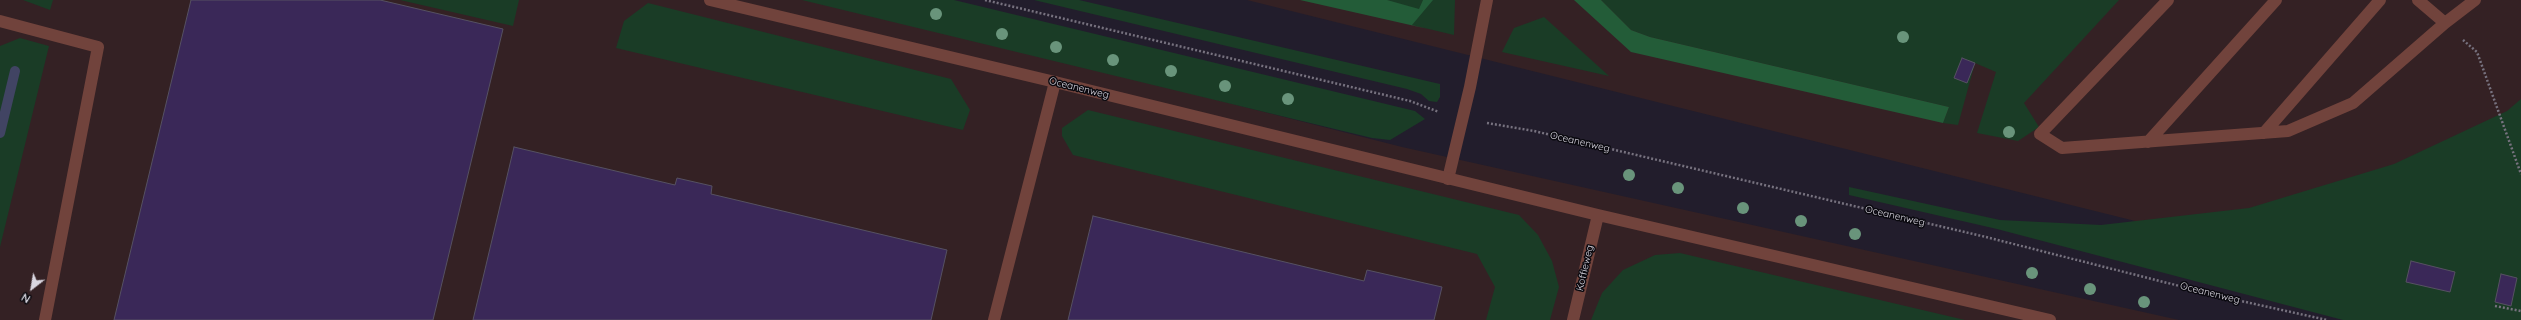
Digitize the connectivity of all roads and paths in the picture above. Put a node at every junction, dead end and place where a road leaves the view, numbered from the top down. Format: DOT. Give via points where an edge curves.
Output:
graph roads {
  1 [pos="710,0"];
  2 [pos="985,0"];
  3 [pos="1487,0"];
  4 [pos="2168,0"];
  5 [pos="2276,0"];
  6 [pos="2380,0"];
  7 [pos="2418,0"];
  8 [pos="2475,0"];
  9 [pos="0,20"];
  10 [pos="2444,23"];
  11 [pos="1055,82"];
  12 [pos="1462,117"];
  13 [pos="2264,133"];
  14 [pos="2148,142"];
  15 [pos="2521,174"];
  16 [pos="1448,179"];
  17 [pos="1598,215"];
  18 [pos="2495,306"];
  19 [pos="2521,311"];
  20 [pos="45,320"];
  21 [pos="994,320"];
  22 [pos="1573,320"];
  23 [pos="2050,320"];
  24 [pos="2327,320"];
  1 -- 11 [label="street, Oceanenweg"];
  2 -- 12 [label="path, Oceanenweg" via="1402,99 1428,110"];
  3 -- 12 [label="street"];
  4 -- 14 [label="street" via="2040,134 2062,148"];
  5 -- 14 [label="street"];
  6 -- 13 [label="street"];
  7 -- 10 [label="street"];
  8 -- 10 [label="street"];
  9 -- 20 [label="street" via="98,47"];
  10 -- 13 [label="street" via="2353,104 2288,131"];
  10 -- 15 [label="path" via="2477,52"];
  11 -- 16 [label="street, Oceanenweg"];
  11 -- 21 [label="street"];
  12 -- 16 [label="street"];
  12 -- 24 [label="path, Oceanenweg" via="1534,131 1956,230 2223,297"];
  13 -- 14 [label="street"];
  16 -- 17 [label="street, Oceanenweg"];
  17 -- 22 [label="street, Koffieweg"];
  17 -- 23 [label="street, Oceanenweg"];
  18 -- 19 [label="path"];
}
